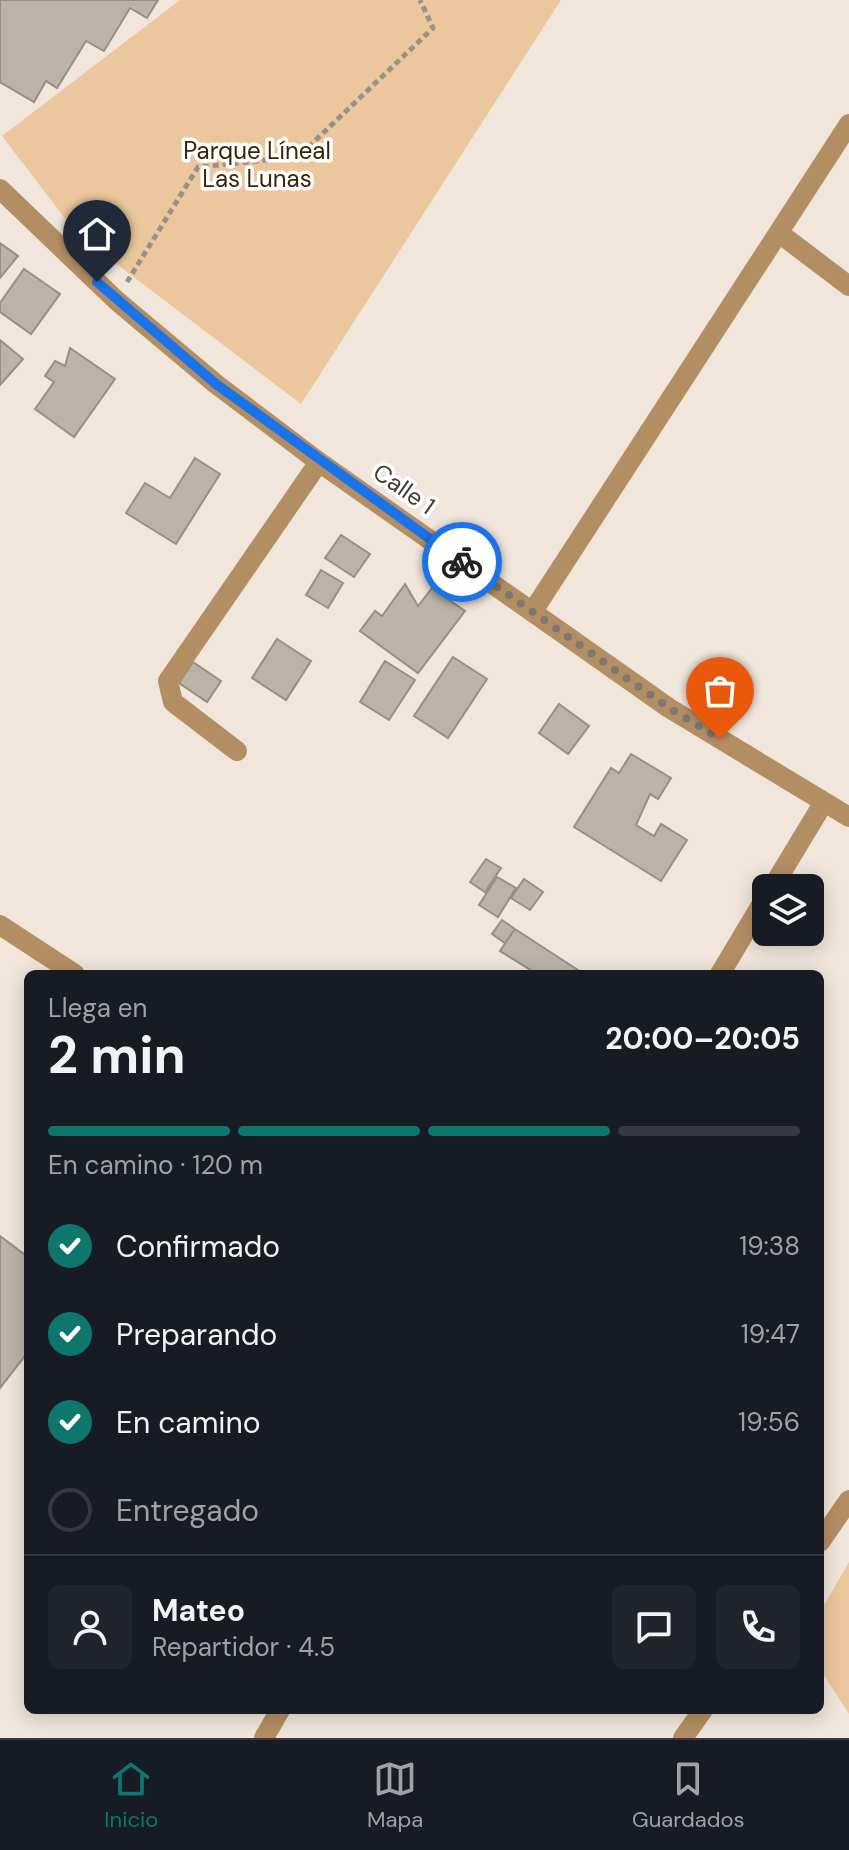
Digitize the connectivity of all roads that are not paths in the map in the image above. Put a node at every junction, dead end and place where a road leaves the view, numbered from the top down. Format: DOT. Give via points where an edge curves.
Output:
graph roads {
  1 [pos="849,124"];
  2 [pos="0,189"];
  3 [pos="779,233"];
  4 [pos="849,286"];
  5 [pos="319,462"];
  6 [pos="533,611"];
  7 [pos="237,751"];
  8 [pos="824,802"];
  9 [pos="849,817"];
  10 [pos="780,874"];
  11 [pos="752,920"];
  12 [pos="0,925"];
  13 [pos="69,970"];
  14 [pos="722,970"];
  15 [pos="848,1503"];
  16 [pos="824,1536"];
  17 [pos="278,1714"];
  18 [pos="700,1714"];
  19 [pos="264,1738"];
  20 [pos="683,1738"];
  1 -- 3 [label="street"];
  2 -- 5 [label="street, Calle 1" via="117,301"];
  3 -- 4 [label="street"];
  3 -- 6 [label="street"];
  5 -- 6 [label="street, Calle 1"];
  5 -- 7 [label="street" via="168,681 173,702"];
  6 -- 8 [label="street, Calle 1" via="669,708"];
  8 -- 9 [label="street, Calle 1"];
  8 -- 10 [label="street"];
  11 -- 14 [label="street"];
  12 -- 13 [label="street"];
  15 -- 16 [label="street"];
  17 -- 19 [label="street"];
  18 -- 20 [label="street"];
}
